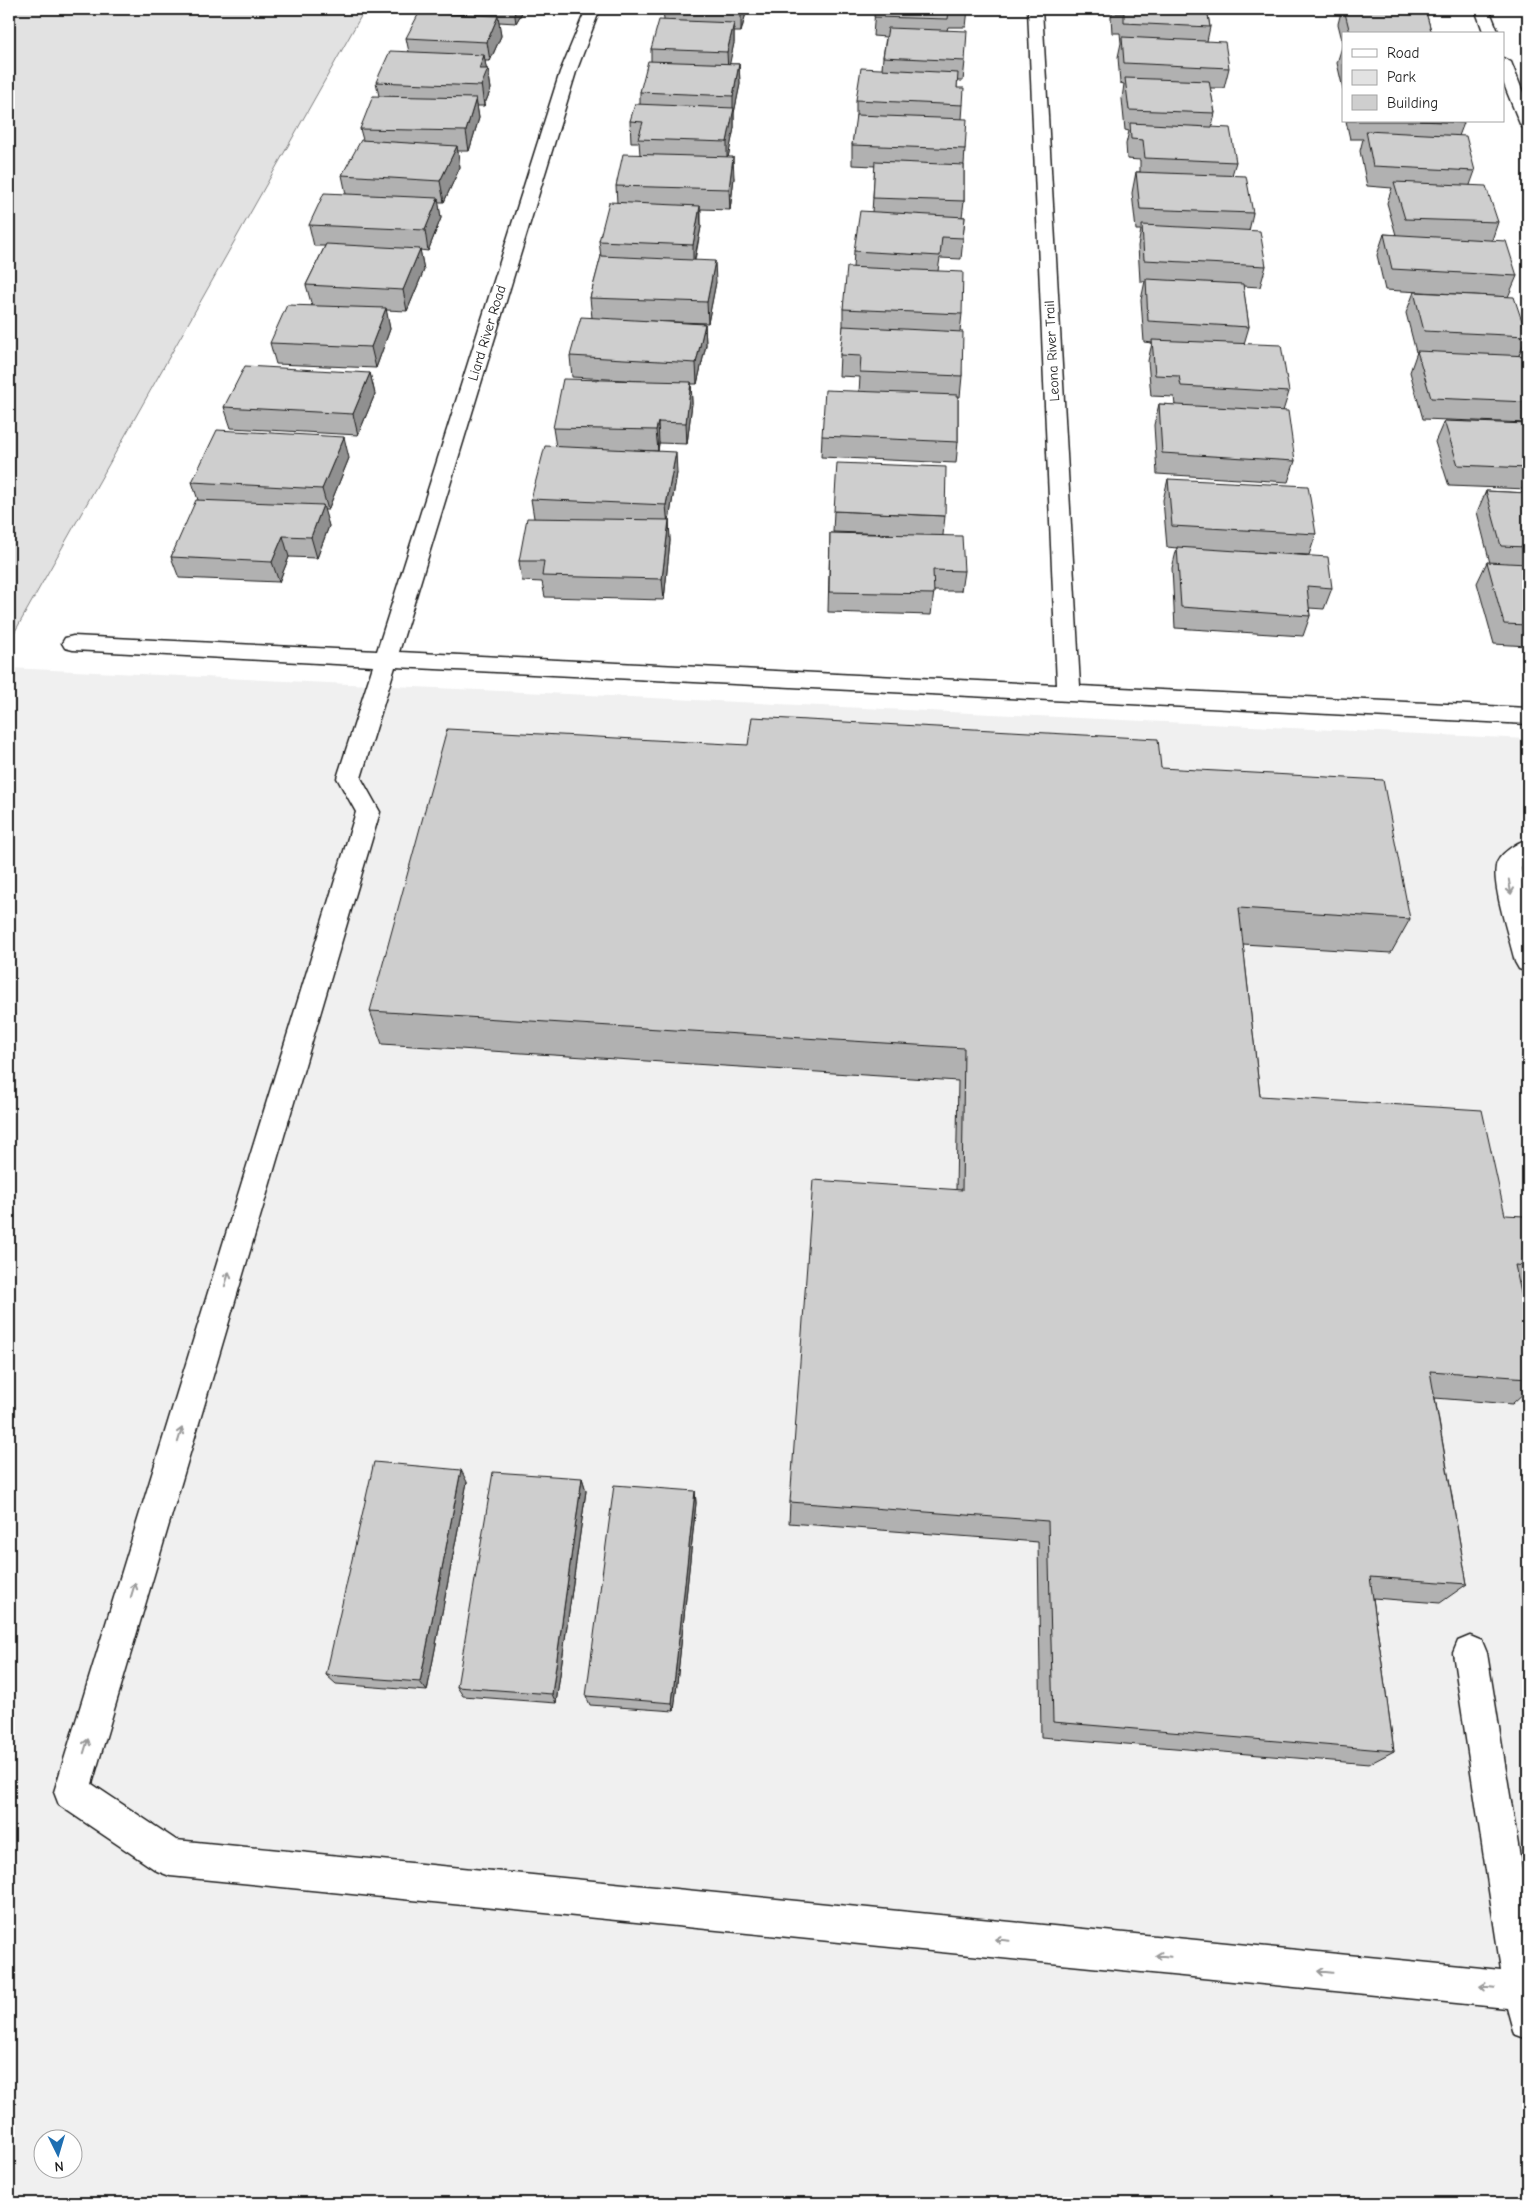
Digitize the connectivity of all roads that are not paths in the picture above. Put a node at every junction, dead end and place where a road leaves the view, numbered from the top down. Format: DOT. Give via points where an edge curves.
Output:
graph roads {
  1 [pos="593,9"];
  2 [pos="1035,9"];
  3 [pos="1482,9"];
  4 [pos="1491,32"];
  5 [pos="1504,64"];
  6 [pos="1528,124"];
  7 [pos="73,642"];
  8 [pos="387,658"];
  9 [pos="1069,693"];
  10 [pos="1528,716"];
  11 [pos="1528,848"];
  12 [pos="1528,962"];
  13 [pos="1470,1653"];
  14 [pos="1526,2006"];
  1 -- 8 [label="street, Liard River Road" via="568,72"];
  2 -- 9 [label="street, Leona River Trail"];
  3 -- 4 [label="street"];
  5 -- 6 [label="street"];
  7 -- 8 [label="street"];
  8 -- 9 [label="street"];
  14 -- 8 [label="street, Liard River Road, one-way" via="538,1895 170,1858 72,1792 368,812 349,778"];
  9 -- 10 [label="street"];
  11 -- 12 [label="street, one-way" via="1508,865 1510,888"];
  13 -- 14 [label="street"];
}
